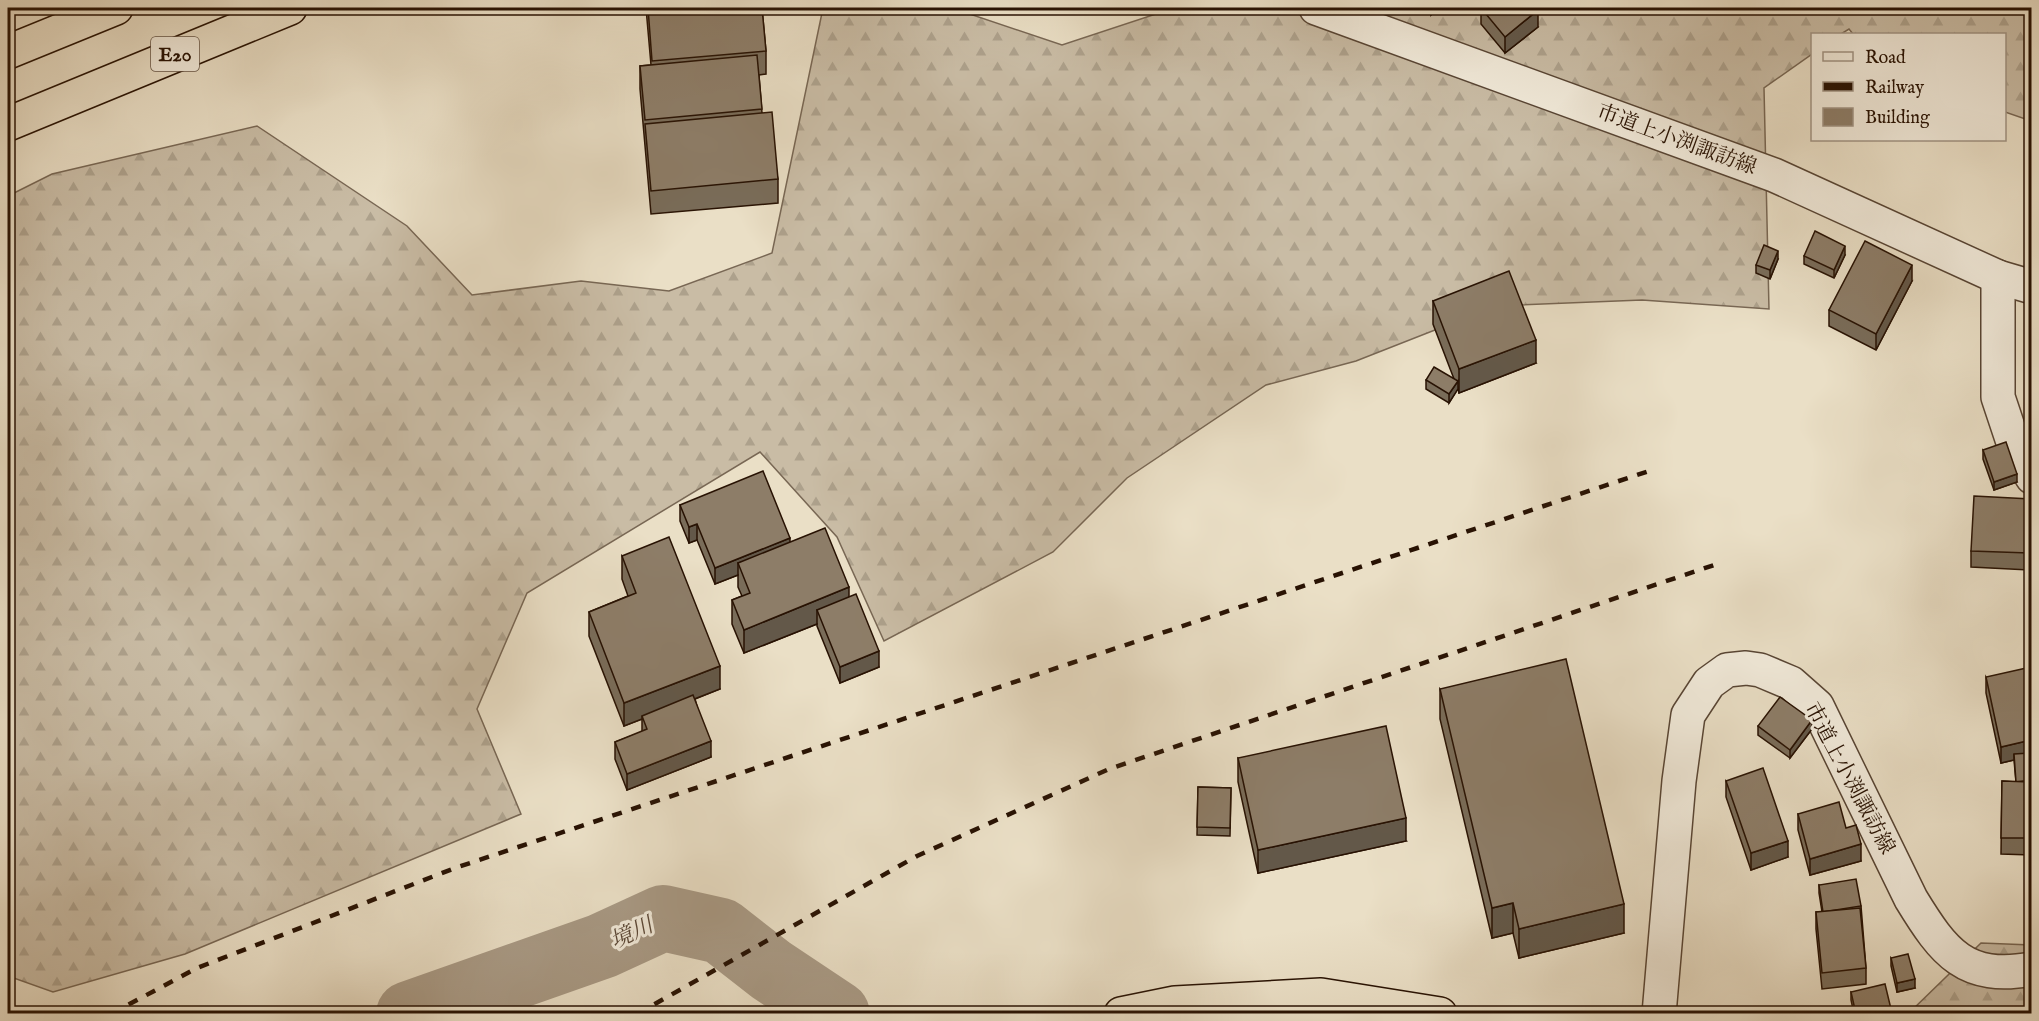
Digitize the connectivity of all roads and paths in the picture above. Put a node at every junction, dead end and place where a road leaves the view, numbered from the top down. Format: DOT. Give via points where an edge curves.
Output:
graph roads {
  1 [pos="116,8"];
  2 [pos="290,8"];
  3 [pos="1316,8"];
  4 [pos="8,52"];
  5 [pos="8,124"];
  6 [pos="1998,277"];
  7 [pos="2031,287"];
  8 [pos="2031,477"];
  9 [pos="2031,969"];
  10 [pos="1120,1014"];
  11 [pos="1440,1014"];
  12 [pos="1659,1014"];
  1 -- 4 [label="highway"];
  2 -- 5 [label="highway, E20"];
  3 -- 6 [label="street, 市道上小渕諏訪線" via="1774,175"];
  6 -- 7 [label="street, 市道上小渕諏訪線"];
  6 -- 8 [label="street" via="1998,397 2014,445"];
  9 -- 12 [label="street, 市道上小渕諏訪線" via="1983,971 1968,966 1948,951 1911,899 1817,706 1791,683 1770,674 1746,668 1727,670 1708,683 1688,715"];
  10 -- 11 [label="highway" via="1175,1003 1321,995"];
}
